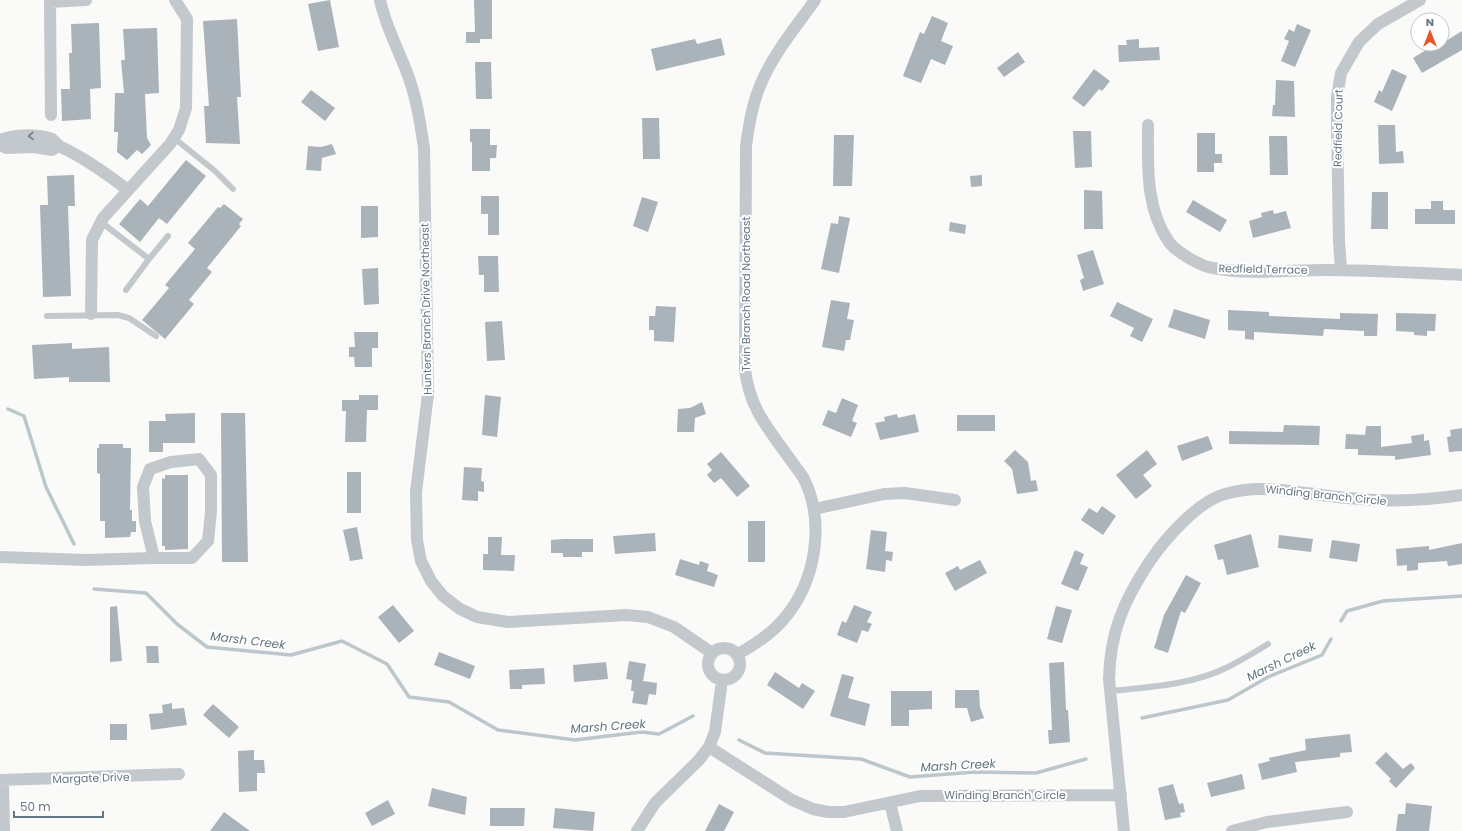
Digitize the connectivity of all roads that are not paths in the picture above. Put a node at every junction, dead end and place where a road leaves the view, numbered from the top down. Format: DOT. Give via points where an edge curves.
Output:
graph roads {
  1 [pos="86,0"];
  2 [pos="175,0"];
  3 [pos="380,0"];
  4 [pos="815,0"];
  5 [pos="1420,0"];
  6 [pos="51,115"];
  7 [pos="1148,125"];
  8 [pos="174,138"];
  9 [pos="0,140"];
  10 [pos="0,144"];
  11 [pos="55,148"];
  12 [pos="233,189"];
  13 [pos="128,190"];
  14 [pos="101,222"];
  15 [pos="168,236"];
  16 [pos="149,259"];
  17 [pos="1341,270"];
  18 [pos="1462,275"];
  19 [pos="126,290"];
  20 [pos="91,314"];
  21 [pos="47,316"];
  22 [pos="156,336"];
  23 [pos="1462,495"];
  24 [pos="955,500"];
  25 [pos="814,510"];
  26 [pos="0,557"];
  27 [pos="154,558"];
  28 [pos="1268,644"];
  29 [pos="712,653"];
  30 [pos="738,654"];
  31 [pos="722,680"];
  32 [pos="1110,691"];
  33 [pos="709,747"];
  34 [pos="179,774"];
  35 [pos="1,781"];
  36 [pos="1121,795"];
  37 [pos="890,803"];
  38 [pos="1347,812"];
  39 [pos="4,831"];
  40 [pos="637,831"];
  41 [pos="897,831"];
  42 [pos="1124,831"];
  43 [pos="1232,831"];
  1 -- 6 [label="street" via="50,2"];
  2 -- 8 [label="street" via="187,19 186,108"];
  3 -- 29 [label="street, Hunters Branch Drive Northeast" via="413,90 424,148 428,394 417,485 417,540 421,561 431,581 443,596 460,609 492,621 626,615 648,617 674,627"];
  4 -- 25 [label="street, Twin Branch Road Northeast" via="773,62 760,85 750,114 746,146 745,370 752,401 760,418 802,476"];
  5 -- 17 [label="street, Redfield Court" via="1378,24 1359,42 1341,73 1337,97 1337,125"];
  7 -- 17 [label="street, Redfield Terrace" via="1150,190 1156,220 1170,244 1192,260 1211,268 1238,271"];
  8 -- 12 [label="lane"];
  8 -- 13 [label="street"];
  11 -- 9 [label="street, one-way" via="54,140 39,136"];
  10 -- 11 [label="street" via="6,148"];
  11 -- 13 [label="street" via="68,150 108,174"];
  13 -- 14 [label="street"];
  14 -- 16 [label="lane"];
  14 -- 20 [label="street" via="92,240"];
  15 -- 16 [label="lane"];
  16 -- 19 [label="lane"];
  17 -- 18 [label="street, Redfield Terrace"];
  20 -- 21 [label="lane"];
  20 -- 22 [label="lane" via="129,318"];
  23 -- 32 [label="street, Winding Branch Circle" via="1400,502 1262,488 1224,494 1201,506 1157,550 1133,586 1117,622 1110,654"];
  24 -- 25 [label="street" via="905,493 884,494"];
  25 -- 30 [label="street, Twin Branch Road Northeast" via="814,551 802,590 784,619 756,643"];
  26 -- 27 [label="street" via="85,560"];
  27 -- 27 [label="street" via="192,558 208,541 211,475 199,459 171,462 150,469 143,487 145,522"];
  28 -- 32 [label="lane" via="1228,667 1203,677 1158,686"];
  29 -- 30 [label="street" via="716,649 725,648"];
  29 -- 31 [label="street" via="708,669 714,677"];
  30 -- 31 [label="street" via="740,664 737,673 733,678"];
  31 -- 33 [label="street" via="715,732"];
  32 -- 36 [label="street, Winding Branch Circle"];
  33 -- 37 [label="street, Winding Branch Circle" via="792,800 813,809 844,812"];
  33 -- 40 [label="street" via="655,803"];
  34 -- 35 [label="street, Margate Drive"];
  35 -- 39 [label="street"];
  36 -- 37 [label="street, Winding Branch Circle" via="926,796"];
  36 -- 42 [label="street, Winding Branch Circle"];
  37 -- 41 [label="street"];
  38 -- 43 [label="street" via="1267,822"];
}
